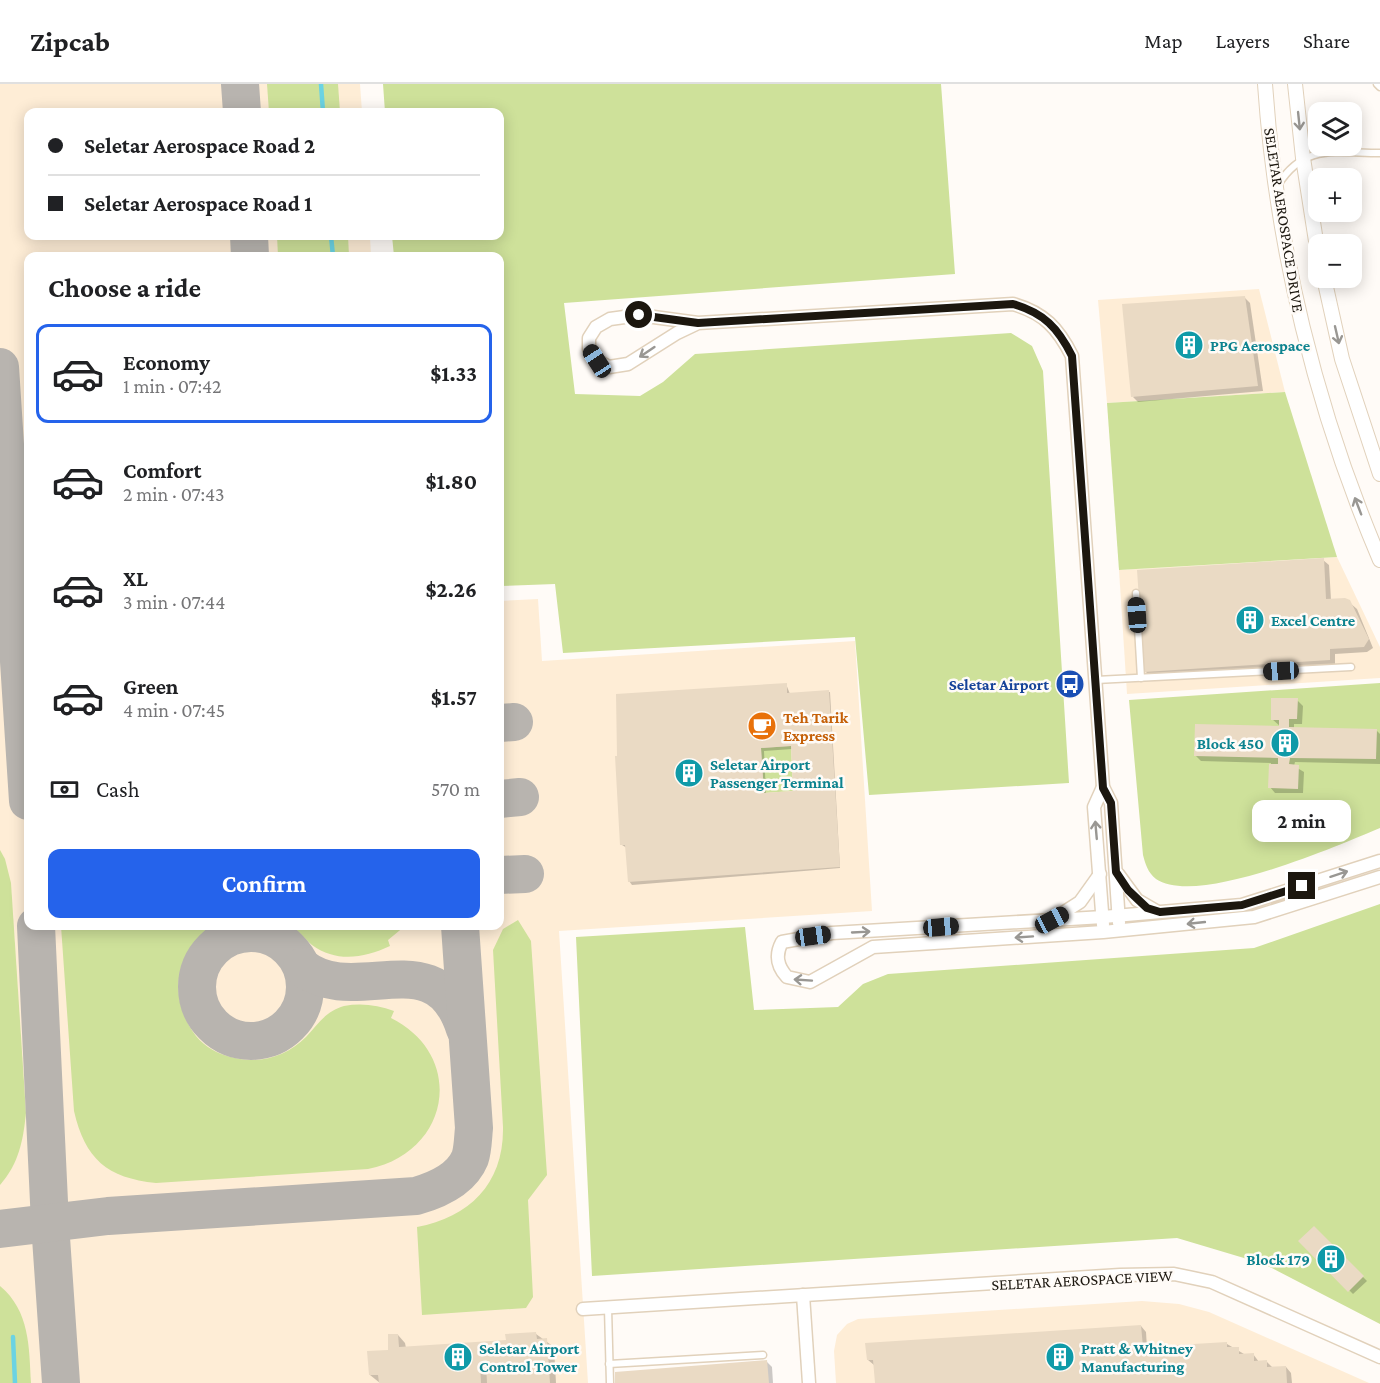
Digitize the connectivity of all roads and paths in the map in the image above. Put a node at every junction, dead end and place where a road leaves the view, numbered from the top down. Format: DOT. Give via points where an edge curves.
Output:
graph roads {
  1 [pos="1265,84"];
  2 [pos="1295,84"];
  3 [pos="1380,153"];
  4 [pos="1303,158"];
  5 [pos="1277,189"];
  6 [pos="1315,234"];
  7 [pos="1326,288"];
  8 [pos="698,323"];
  9 [pos="1380,474"];
  10 [pos="1380,560"];
  11 [pos="1136,593"];
  12 [pos="1350,667"];
  13 [pos="1141,678"];
  14 [pos="1095,680"];
  15 [pos="1103,788"];
  16 [pos="1380,861"];
  17 [pos="1116,872"];
  18 [pos="1100,874"];
  19 [pos="1380,877"];
  20 [pos="1160,912"];
  21 [pos="1119,915"];
  22 [pos="1103,917"];
  23 [pos="1052,920"];
  24 [pos="941,927"];
  25 [pos="1120,930"];
  26 [pos="1103,932"];
  27 [pos="942,941"];
  28 [pos="803,1295"];
  29 [pos="608,1307"];
  30 [pos="583,1309"];
  31 [pos="763,1355"];
  32 [pos="1380,1357"];
  33 [pos="609,1364"];
  34 [pos="610,1383"];
  35 [pos="809,1383"];
  1 -- 5 [label="street, SELETAR AEROSPACE DRIVE"];
  2 -- 4 [label="street, SELETAR AEROSPACE DRIVE, one-way"];
  3 -- 4 [label="lane" via="1322,153"];
  4 -- 5 [label="lane" via="1289,168"];
  4 -- 6 [label="street, SELETAR AEROSPACE DRIVE"];
  10 -- 5 [label="street, SELETAR AEROSPACE DRIVE, one-way" via="1340,458 1306,342"];
  7 -- 9 [label="street, SELETAR AEROSPACE DRIVE, one-way" via="1342,359"];
  8 -- 8 [label="street, one-way" via="627,364 609,367 597,361 590,349 589,338 596,327 610,319 651,316"];
  8 -- 14 [label="street" via="1013,304 1045,318 1060,333 1072,356"];
  11 -- 13 [label="lane"];
  12 -- 13 [label="lane"];
  13 -- 14 [label="lane"];
  14 -- 15 [label="street"];
  15 -- 17 [label="street" via="1111,803"];
  18 -- 15 [label="street, one-way" via="1094,807"];
  20 -- 16 [label="street, one-way" via="1242,905"];
  17 -- 20 [label="street" via="1137,900"];
  17 -- 21 [label="street"];
  18 -- 22 [label="street"];
  18 -- 23 [label="street" via="1080,902"];
  19 -- 25 [label="street, one-way" via="1254,916"];
  20 -- 21 [label="street"];
  21 -- 22 [label="street"];
  21 -- 25 [label="street"];
  22 -- 23 [label="street"];
  22 -- 26 [label="street"];
  23 -- 24 [label="street"];
  24 -- 27 [label="street"];
  27 -- 24 [label="street, one-way" via="873,947 810,982 787,977 777,960 782,942 794,939"];
  25 -- 26 [label="street"];
  26 -- 27 [label="street, one-way"];
  28 -- 29 [label="street, SELETAR AEROSPACE VIEW"];
  28 -- 32 [label="street, SELETAR AEROSPACE VIEW" via="1174,1274 1212,1282"];
  28 -- 35 [label="street"];
  29 -- 30 [label="street, SELETAR AEROSPACE VIEW"];
  29 -- 33 [label="lane"];
  31 -- 33 [label="lane"];
  33 -- 34 [label="lane"];
}
